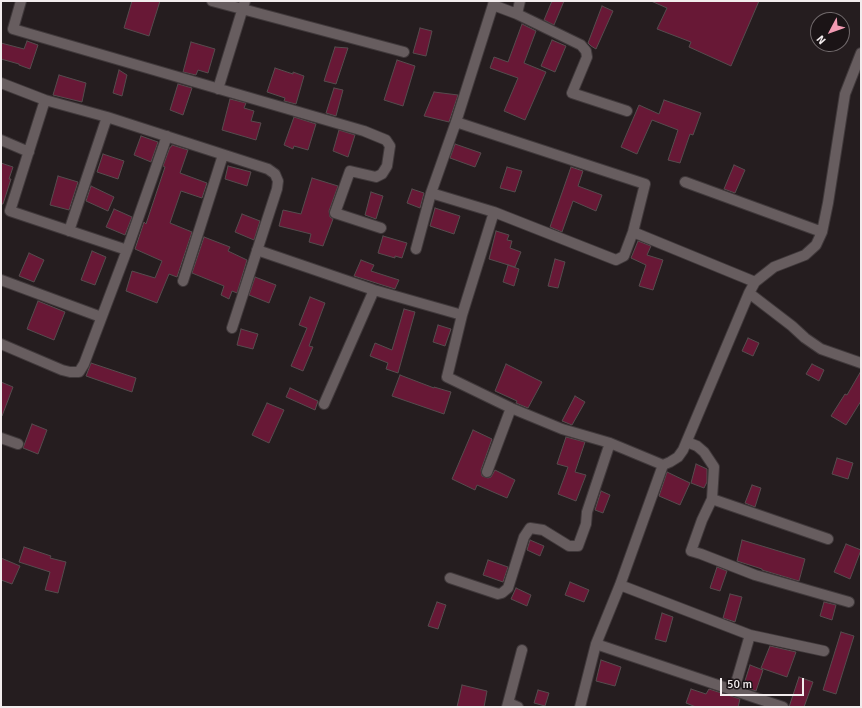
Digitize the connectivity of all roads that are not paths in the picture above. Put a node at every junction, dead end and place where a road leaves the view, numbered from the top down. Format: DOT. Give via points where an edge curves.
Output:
graph roads {
  1 [pos="21,1"];
  2 [pos="212,1"];
  3 [pos="520,1"];
  4 [pos="494,3"];
  5 [pos="243,5"];
  6 [pos="517,14"];
  7 [pos="404,52"];
  8 [pos="861,53"];
  9 [pos="1,83"];
  10 [pos="218,89"];
  11 [pos="45,100"];
  12 [pos="627,111"];
  13 [pos="107,117"];
  14 [pos="456,122"];
  15 [pos="167,136"];
  16 [pos="1,140"];
  17 [pos="28,152"];
  18 [pos="223,155"];
  19 [pos="685,182"];
  20 [pos="431,193"];
  21 [pos="494,212"];
  22 [pos="381,228"];
  23 [pos="69,231"];
  24 [pos="632,232"];
  25 [pos="822,232"];
  26 [pos="416,249"];
  27 [pos="127,250"];
  28 [pos="257,250"];
  29 [pos="1,280"];
  30 [pos="183,281"];
  31 [pos="755,282"];
  32 [pos="374,290"];
  33 [pos="749,293"];
  34 [pos="462,315"];
  35 [pos="101,317"];
  36 [pos="232,328"];
  37 [pos="1,344"];
  38 [pos="861,363"];
  39 [pos="324,404"];
  40 [pos="511,408"];
  41 [pos="1,438"];
  42 [pos="687,442"];
  43 [pos="610,443"];
  44 [pos="18,444"];
  45 [pos="663,465"];
  46 [pos="487,472"];
  47 [pos="712,499"];
  48 [pos="828,539"];
  49 [pos="450,578"];
  50 [pos="620,585"];
  51 [pos="848,602"];
  52 [pos="750,635"];
  53 [pos="596,644"];
  54 [pos="522,650"];
  55 [pos="824,651"];
  56 [pos="734,690"];
  57 [pos="508,705"];
  58 [pos="518,707"];
  59 [pos="580,707"];
  60 [pos="783,707"];
  1 -- 10 [label="street" via="13,29"];
  2 -- 5 [label="street"];
  3 -- 6 [label="street"];
  4 -- 6 [label="street"];
  4 -- 14 [label="street"];
  5 -- 7 [label="street"];
  5 -- 10 [label="street"];
  6 -- 12 [label="street" via="581,45 586,51 587,57 572,93"];
  8 -- 25 [label="street" via="845,94"];
  9 -- 11 [label="street"];
  10 -- 22 [label="street" via="364,131 386,140 390,146 387,166 382,174 376,177 350,171 335,213"];
  11 -- 13 [label="street"];
  11 -- 17 [label="street"];
  13 -- 15 [label="street"];
  13 -- 23 [label="street"];
  14 -- 20 [label="street"];
  14 -- 24 [label="street" via="645,184"];
  15 -- 18 [label="street"];
  15 -- 27 [label="street"];
  16 -- 17 [label="street"];
  17 -- 23 [label="street" via="10,211"];
  18 -- 28 [label="street" via="268,169 275,174 278,181"];
  18 -- 30 [label="street"];
  19 -- 25 [label="street"];
  20 -- 21 [label="street"];
  20 -- 26 [label="street"];
  21 -- 24 [label="street" via="616,260 624,256"];
  21 -- 34 [label="street"];
  23 -- 27 [label="street"];
  24 -- 31 [label="street"];
  25 -- 31 [label="street" via="816,245 805,255 774,267"];
  27 -- 35 [label="street"];
  28 -- 32 [label="street"];
  28 -- 36 [label="street"];
  29 -- 35 [label="street"];
  31 -- 33 [label="street"];
  32 -- 34 [label="street"];
  32 -- 39 [label="street"];
  33 -- 38 [label="street" via="821,349"];
  33 -- 42 [label="street"];
  34 -- 40 [label="street" via="447,377"];
  35 -- 37 [label="street" via="79,372 66,371"];
  40 -- 43 [label="street" via="562,429"];
  40 -- 46 [label="street"];
  41 -- 44 [label="street"];
  42 -- 45 [label="street" via="678,457"];
  42 -- 47 [label="street" via="704,452 714,467"];
  43 -- 45 [label="street"];
  43 -- 49 [label="street" via="578,546 569,546 543,530 530,528 524,536 508,588 502,593 498,594"];
  45 -- 50 [label="street"];
  47 -- 48 [label="street"];
  47 -- 51 [label="street" via="691,551 755,575"];
  50 -- 52 [label="street"];
  50 -- 53 [label="street"];
  52 -- 55 [label="street"];
  52 -- 56 [label="street"];
  53 -- 56 [label="street"];
  53 -- 59 [label="street"];
  54 -- 57 [label="street"];
  56 -- 60 [label="street"];
  57 -- 58 [label="street"];
}
